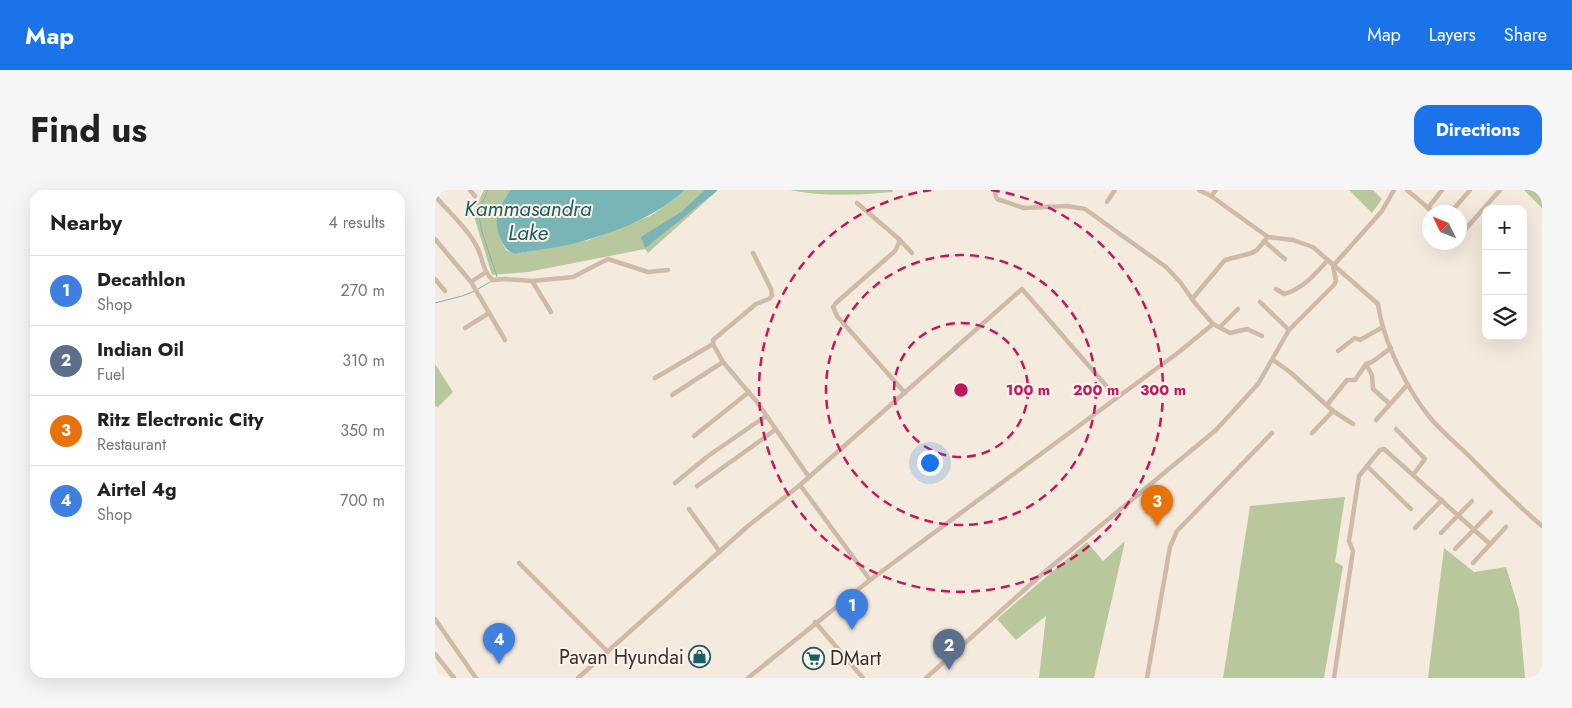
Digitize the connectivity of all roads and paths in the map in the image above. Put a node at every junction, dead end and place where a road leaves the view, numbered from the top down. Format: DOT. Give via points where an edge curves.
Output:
graph roads {
  1 [pos="470,190"];
  2 [pos="996,190"];
  3 [pos="1115,190"];
  4 [pos="1199,190"];
  5 [pos="1216,190"];
  6 [pos="1394,190"];
  7 [pos="1407,190"];
  8 [pos="1442,190"];
  9 [pos="1469,190"];
  10 [pos="1500,190"];
  11 [pos="1414,192"];
  12 [pos="435,196"];
  13 [pos="475,196"];
  14 [pos="1211,196"];
  15 [pos="1107,202"];
  16 [pos="857,203"];
  17 [pos="1425,205"];
  18 [pos="1430,205"];
  19 [pos="1457,205"];
  20 [pos="1467,227"];
  21 [pos="435,239"];
  22 [pos="899,239"];
  23 [pos="1266,239"];
  24 [pos="753,253"];
  25 [pos="912,253"];
  26 [pos="1285,259"];
  27 [pos="1328,260"];
  28 [pos="1333,266"];
  29 [pos="668,270"];
  30 [pos="486,272"];
  31 [pos="435,279"];
  32 [pos="531,281"];
  33 [pos="471,282"];
  34 [pos="1276,289"];
  35 [pos="445,291"];
  36 [pos="1192,299"];
  37 [pos="1260,302"];
  38 [pos="1238,309"];
  39 [pos="551,312"];
  40 [pos="489,313"];
  41 [pos="1213,324"];
  42 [pos="1220,327"];
  43 [pos="1383,327"];
  44 [pos="465,328"];
  45 [pos="1289,330"];
  46 [pos="1262,336"];
  47 [pos="505,340"];
  48 [pos="713,344"];
  49 [pos="1391,348"];
  50 [pos="1338,351"];
  51 [pos="1273,360"];
  52 [pos="723,362"];
  53 [pos="1367,364"];
  54 [pos="655,378"];
  55 [pos="1408,384"];
  56 [pos="749,392"];
  57 [pos="905,393"];
  58 [pos="672,395"];
  59 [pos="1116,397"];
  60 [pos="1390,404"];
  61 [pos="1327,405"];
  62 [pos="1333,411"];
  63 [pos="766,416"];
  64 [pos="1377,420"];
  65 [pos="1353,424"];
  66 [pos="1396,429"];
  67 [pos="775,430"];
  68 [pos="1272,433"];
  69 [pos="1312,433"];
  70 [pos="694,436"];
  71 [pos="1367,466"];
  72 [pos="1413,475"];
  73 [pos="809,477"];
  74 [pos="675,483"];
  75 [pos="800,485"];
  76 [pos="697,486"];
  77 [pos="1442,500"];
  78 [pos="1472,501"];
  79 [pos="689,509"];
  80 [pos="1411,509"];
  81 [pos="1491,512"];
  82 [pos="1458,515"];
  83 [pos="1542,526"];
  84 [pos="1506,527"];
  85 [pos="1415,528"];
  86 [pos="1474,530"];
  87 [pos="1441,533"];
  88 [pos="1490,544"];
  89 [pos="1455,549"];
  90 [pos="720,552"];
  91 [pos="519,563"];
  92 [pos="1473,563"];
  93 [pos="870,580"];
  94 [pos="435,619"];
  95 [pos="815,622"];
  96 [pos="608,652"];
  97 [pos="435,654"];
  98 [pos="454,678"];
  99 [pos="477,678"];
  100 [pos="578,678"];
  101 [pos="748,678"];
  102 [pos="863,678"];
  103 [pos="926,678"];
  104 [pos="1147,678"];
  105 [pos="1334,678"];
  1 -- 13 [label="street"];
  2 -- 36 [label="street" via="997,199 1024,208 1067,206 1085,209 1166,267"];
  3 -- 15 [label="street"];
  4 -- 14 [label="street"];
  5 -- 14 [label="street"];
  6 -- 28 [label="street" via="1382,211"];
  7 -- 11 [label="street"];
  8 -- 18 [label="street"];
  9 -- 19 [label="street"];
  10 -- 20 [label="street"];
  11 -- 17 [label="street"];
  12 -- 30 [label="street" via="475,242"];
  14 -- 23 [label="street"];
  16 -- 22 [label="street"];
  21 -- 33 [label="street"];
  22 -- 25 [label="street"];
  22 -- 57 [label="street" via="895,251 833,307 837,316"];
  23 -- 26 [label="street"];
  23 -- 27 [label="street" via="1293,240 1313,247"];
  23 -- 36 [label="street" via="1252,253 1225,260"];
  24 -- 48 [label="street" via="772,296 756,304 713,340"];
  27 -- 28 [label="street"];
  27 -- 34 [label="street" via="1294,292 1284,294"];
  28 -- 43 [label="street" via="1378,304"];
  28 -- 45 [label="street" via="1334,284"];
  29 -- 32 [label="street" via="648,272 608,259 573,277"];
  30 -- 32 [label="street" via="493,280"];
  30 -- 33 [label="street"];
  31 -- 35 [label="street"];
  32 -- 39 [label="street"];
  33 -- 40 [label="street"];
  36 -- 41 [label="street"];
  37 -- 45 [label="street"];
  38 -- 42 [label="street"];
  40 -- 44 [label="street"];
  40 -- 47 [label="street"];
  41 -- 42 [label="street"];
  41 -- 59 [label="street"];
  42 -- 46 [label="street" via="1230,332 1247,329"];
  43 -- 49 [label="street"];
  43 -- 50 [label="street" via="1360,340 1355,338"];
  45 -- 51 [label="street"];
  48 -- 52 [label="street"];
  48 -- 54 [label="street"];
  49 -- 53 [label="street"];
  49 -- 55 [label="street"];
  51 -- 61 [label="street"];
  51 -- 103 [label="street" via="1258,384 1216,430 1041,575"];
  52 -- 56 [label="street"];
  52 -- 58 [label="street"];
  53 -- 60 [label="street" via="1373,389"];
  53 -- 61 [label="street" via="1355,380 1347,380"];
  55 -- 60 [label="street"];
  55 -- 83 [label="street" via="1432,421"];
  56 -- 63 [label="street"];
  56 -- 70 [label="street"];
  57 -- 59 [label="street" via="1022,289"];
  57 -- 73 [label="street"];
  59 -- 93 [label="street"];
  60 -- 64 [label="street"];
  61 -- 62 [label="street"];
  62 -- 65 [label="street"];
  62 -- 69 [label="street"];
  63 -- 67 [label="street"];
  63 -- 74 [label="street"];
  66 -- 72 [label="street" via="1425,459"];
  67 -- 73 [label="street"];
  67 -- 76 [label="street"];
  68 -- 104 [label="street" via="1177,531 1170,547"];
  71 -- 72 [label="street" via="1382,448"];
  71 -- 80 [label="street"];
  71 -- 105 [label="street" via="1359,476 1349,541 1353,551"];
  72 -- 77 [label="street"];
  73 -- 75 [label="street"];
  75 -- 90 [label="street"];
  75 -- 93 [label="street"];
  77 -- 82 [label="street"];
  77 -- 85 [label="street"];
  78 -- 82 [label="street"];
  79 -- 90 [label="street"];
  81 -- 86 [label="street"];
  82 -- 86 [label="street"];
  82 -- 87 [label="street"];
  84 -- 88 [label="street"];
  86 -- 88 [label="street"];
  86 -- 89 [label="street"];
  88 -- 92 [label="street"];
  90 -- 96 [label="street"];
  91 -- 96 [label="street"];
  93 -- 95 [label="street"];
  94 -- 99 [label="street"];
  95 -- 101 [label="street"];
  95 -- 102 [label="street"];
  96 -- 100 [label="street"];
  97 -- 98 [label="street"];
}
